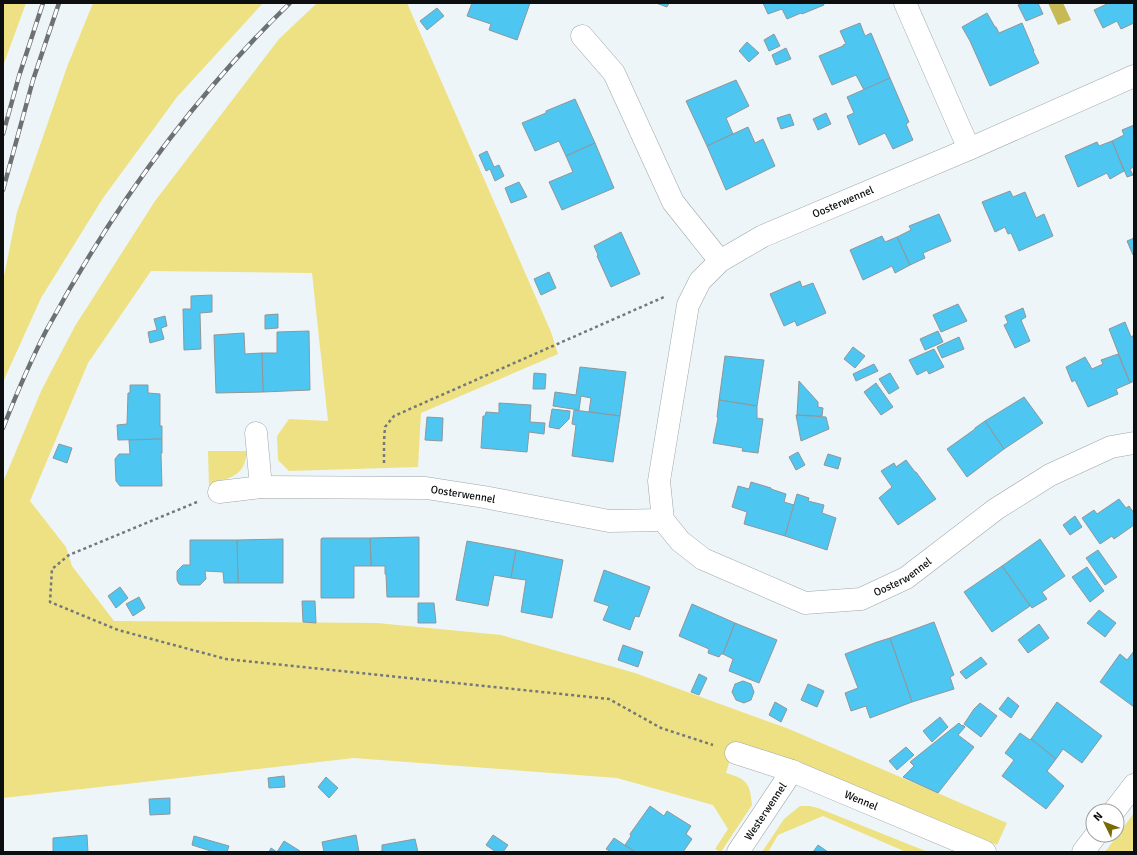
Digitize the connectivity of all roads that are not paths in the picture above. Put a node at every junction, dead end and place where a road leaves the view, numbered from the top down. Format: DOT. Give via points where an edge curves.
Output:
graph roads {
  1 [pos="905,3"];
  2 [pos="582,36"];
  3 [pos="1134,76"];
  4 [pos="969,149"];
  5 [pos="720,261"];
  6 [pos="256,432"];
  7 [pos="1134,443"];
  8 [pos="261,487"];
  9 [pos="220,492"];
  10 [pos="663,520"];
  11 [pos="736,753"];
  12 [pos="792,770"];
  13 [pos="1134,785"];
  14 [pos="1120,803"];
  15 [pos="1090,843"];
  16 [pos="738,852"];
  17 [pos="985,852"];
  18 [pos="1084,852"];
  1 -- 4 [label="street"];
  2 -- 5 [label="street" via="614,73 673,202"];
  3 -- 4 [label="street, Oosterwennel"];
  4 -- 5 [label="street, Oosterwennel" via="763,236"];
  5 -- 10 [label="street, Oosterwennel" via="700,281 688,305 659,481"];
  6 -- 8 [label="street"];
  7 -- 10 [label="street, Oosterwennel" via="1111,447 1050,475 996,509 906,578 861,599 805,602 703,559 680,541"];
  8 -- 9 [label="street, Oosterwennel"];
  8 -- 10 [label="street, Oosterwennel" via="426,488 609,522"];
  11 -- 12 [label="street, Wennel"];
  12 -- 16 [label="street, Westerwennel"];
  12 -- 17 [label="street, Wennel"];
  13 -- 14 [label="street"];
  15 -- 18 [label="street"];
}
